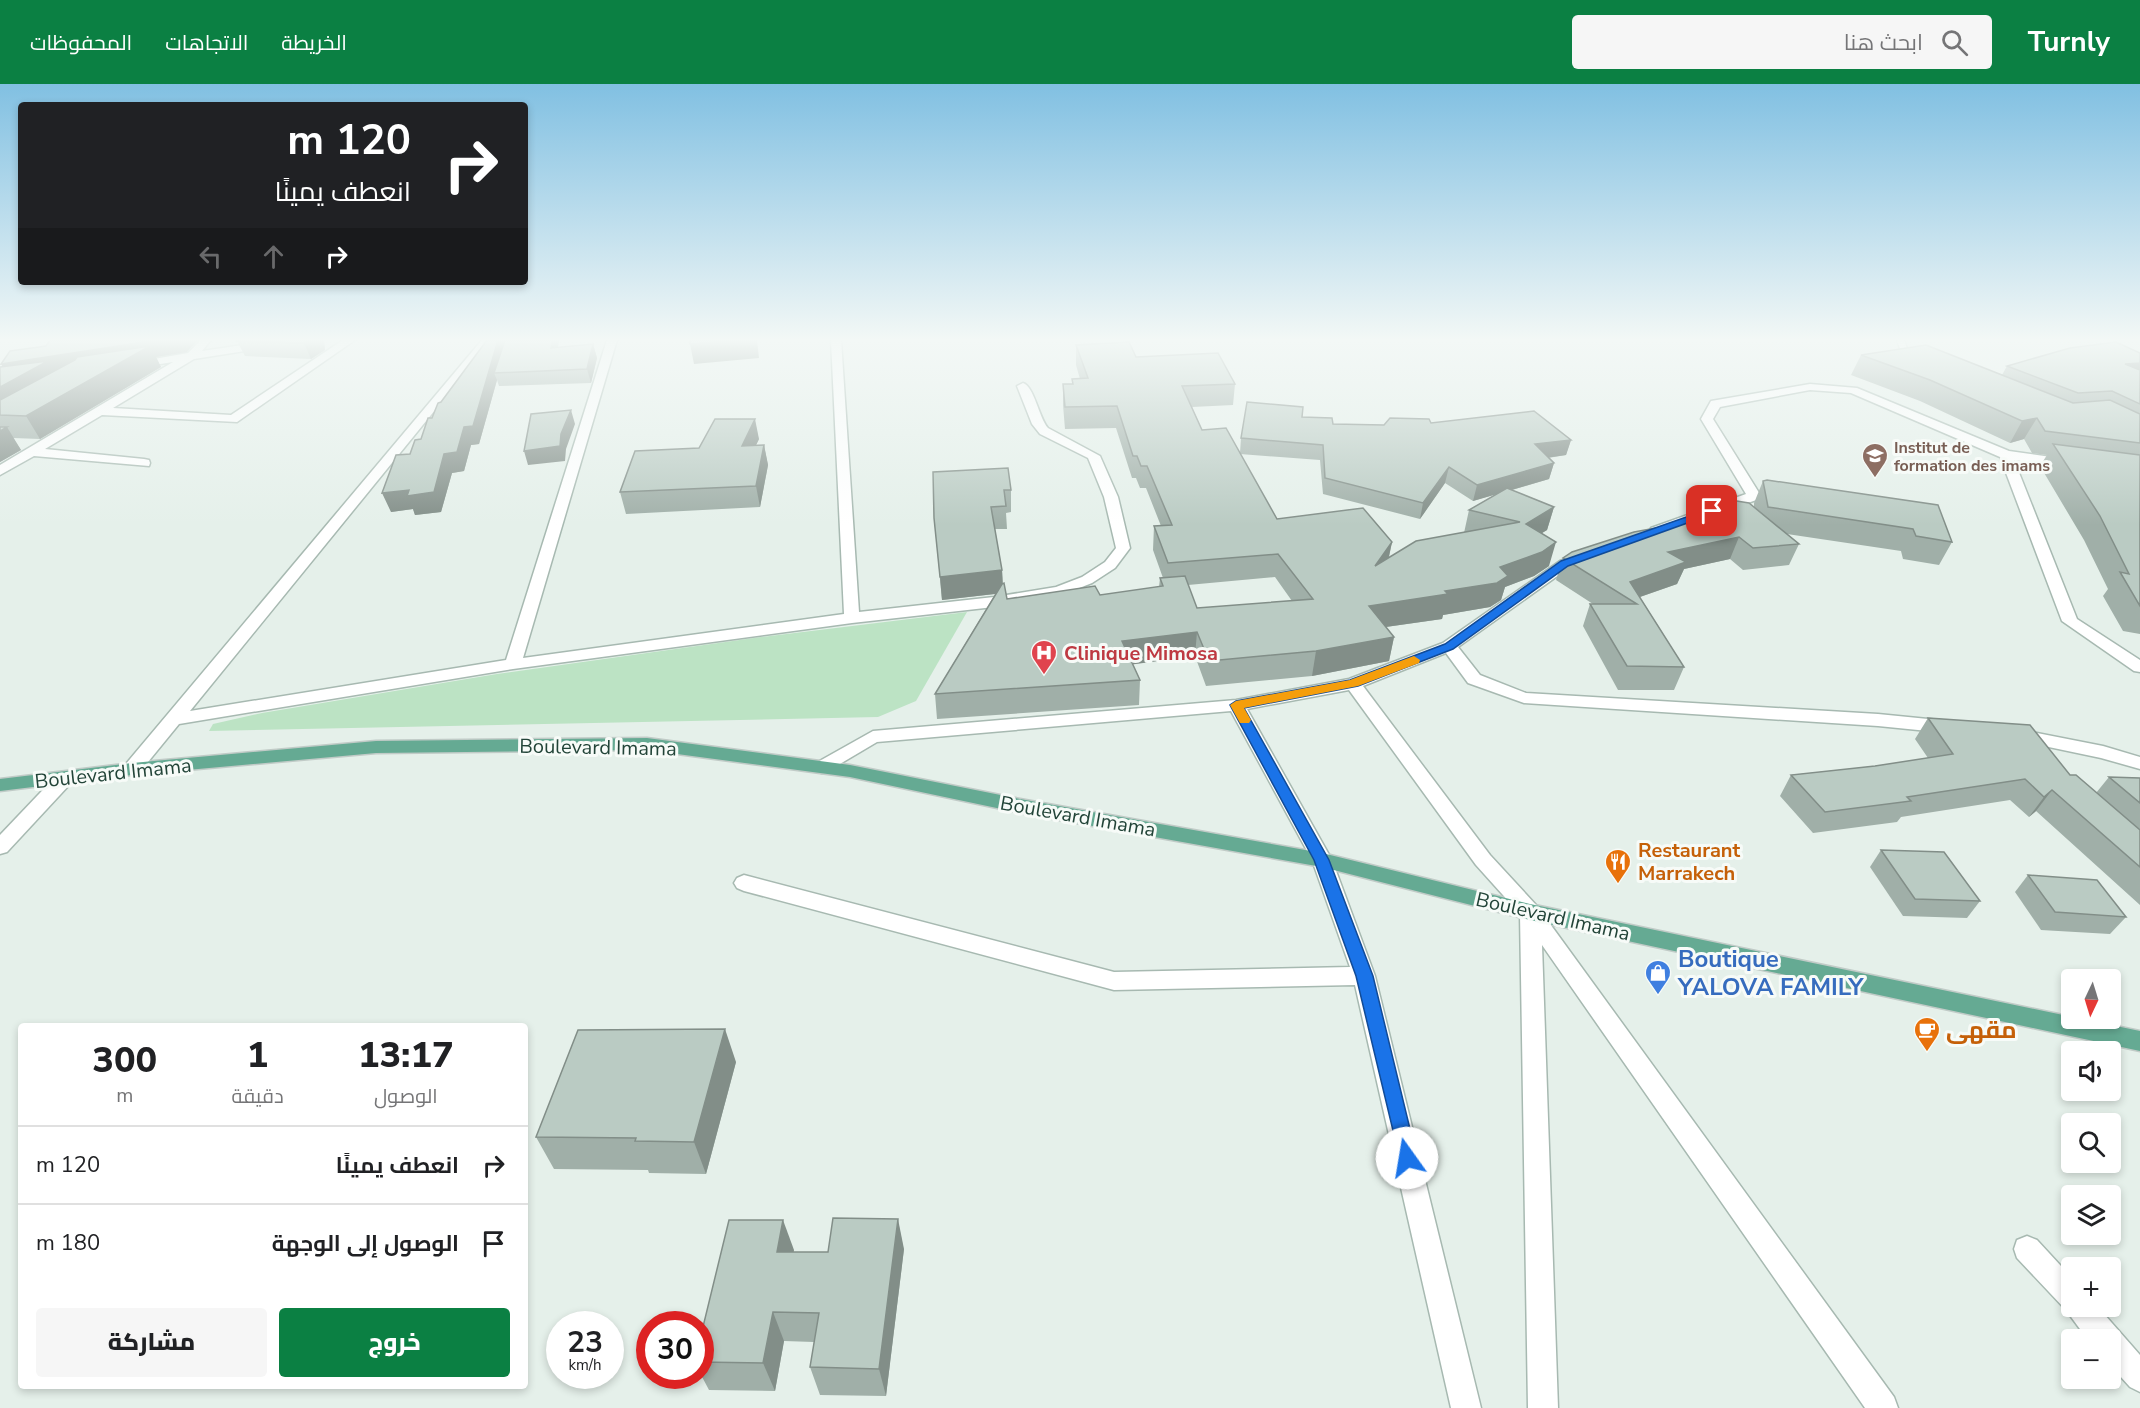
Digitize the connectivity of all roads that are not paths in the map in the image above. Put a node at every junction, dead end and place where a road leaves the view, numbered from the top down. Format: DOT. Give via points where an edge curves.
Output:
graph roads {
  1 [pos="115,402"];
  2 [pos="258,402"];
  3 [pos="436,402"];
  4 [pos="593,402"];
  5 [pos="840,402"];
  6 [pos="1029,402"];
  7 [pos="1727,402"];
  8 [pos="1881,402"];
  9 [pos="100,411"];
  10 [pos="26,448"];
  11 [pos="2006,455"];
  12 [pos="144,463"];
  13 [pos="2084,466"];
  14 [pos="0,471"];
  15 [pos="1642,536"];
  16 [pos="1598,552"];
  17 [pos="852,618"];
  18 [pos="1449,646"];
  19 [pos="513,664"];
  20 [pos="2140,667"];
  21 [pos="1353,684"];
  22 [pos="1236,705"];
  23 [pos="174,719"];
  24 [pos="1960,729"];
  25 [pos="2038,758"];
  26 [pos="2140,763"];
  27 [pos="822,767"];
  28 [pos="132,770"];
  29 [pos="65,778"];
  30 [pos="0,785"];
  31 [pos="0,847"];
  32 [pos="1322,860"];
  33 [pos="744,883"];
  34 [pos="1530,912"];
  35 [pos="1364,976"];
  36 [pos="2140,1041"];
  37 [pos="2027,1249"];
  38 [pos="2061,1287"];
  39 [pos="2087,1317"];
  40 [pos="2098,1329"];
  41 [pos="2121,1355"];
  42 [pos="2140,1377"];
  43 [pos="1466,1408"];
  44 [pos="1543,1408"];
  45 [pos="1883,1408"];
  1 -- 9 [label="street"];
  2 -- 9 [label="street" via="233,419"];
  3 -- 23 [label="street"];
  4 -- 19 [label="street"];
  5 -- 17 [label="street"];
  6 -- 17 [label="street" via="1044,431 1083,449 1098,461 1112,497 1123,548 1110,565 1059,591 994,603"];
  7 -- 15 [label="street" via="1715,404 1707,419 1754,496"];
  8 -- 11 [label="street"];
  9 -- 10 [label="street" via="43,445"];
  10 -- 12 [label="street"];
  10 -- 14 [label="street"];
  11 -- 13 [label="street"];
  11 -- 20 [label="street" via="2070,621"];
  16 -- 18 [label="street" via="1564,564"];
  17 -- 19 [label="street"];
  18 -- 21 [label="street"];
  18 -- 24 [label="street" via="1474,679 1524,698 1878,720"];
  19 -- 23 [label="street"];
  21 -- 22 [label="street"];
  21 -- 34 [label="street" via="1483,860"];
  22 -- 27 [label="street" via="873,737"];
  22 -- 32 [label="street"];
  23 -- 28 [label="street"];
  25 -- 26 [label="street" via="2013,734"];
  27 -- 28 [label="main road, Boulevard Imama" via="647,744 376,747"];
  27 -- 32 [label="main road, Boulevard Imama"];
  28 -- 29 [label="main road, Boulevard Imama"];
  29 -- 30 [label="main road, Boulevard Imama"];
  29 -- 31 [label="street"];
  32 -- 34 [label="main road, Boulevard Imama"];
  32 -- 35 [label="street"];
  33 -- 35 [label="street" via="1114,981"];
  34 -- 36 [label="main road, Boulevard Imama"];
  34 -- 44 [label="street"];
  34 -- 45 [label="street"];
  35 -- 43 [label="street"];
  37 -- 38 [label="street"];
  39 -- 40 [label="street"];
  41 -- 42 [label="street"];
}
